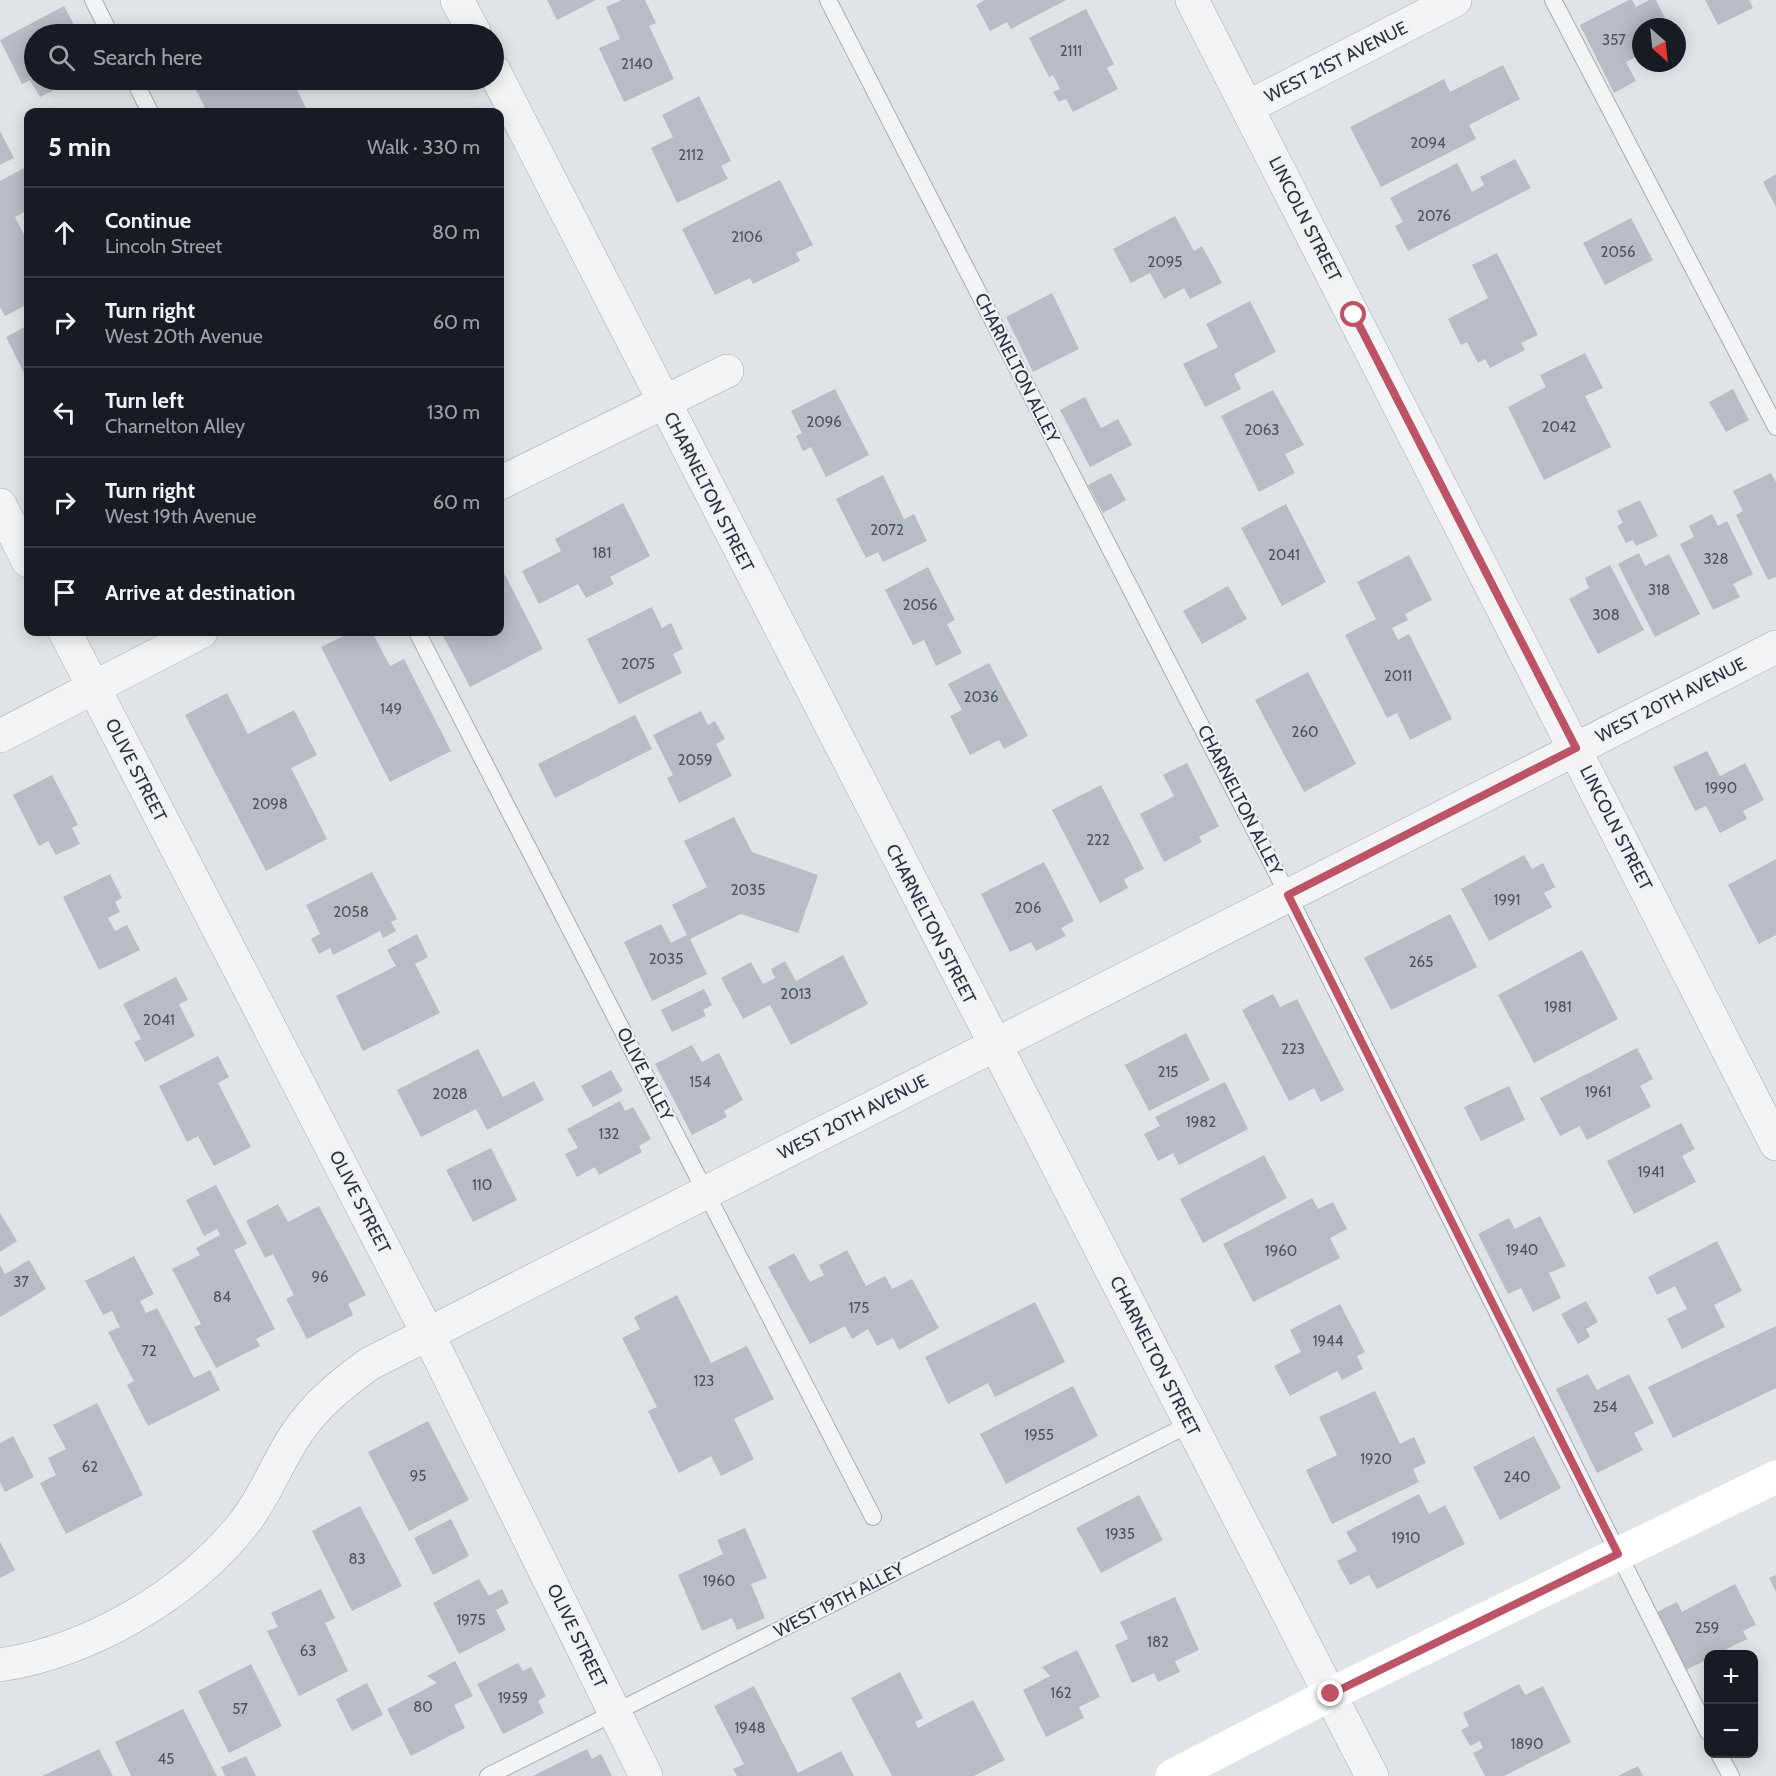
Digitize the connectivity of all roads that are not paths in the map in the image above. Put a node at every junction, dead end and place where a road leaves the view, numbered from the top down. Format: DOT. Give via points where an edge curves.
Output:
graph roads {
  1 [pos="93,0"];
  2 [pos="457,0"];
  3 [pos="828,0"];
  4 [pos="1192,0"];
  5 [pos="1455,0"];
  6 [pos="1553,0"];
  7 [pos="105,24"];
  8 [pos="470,24"];
  9 [pos="139,90"];
  10 [pos="504,90"];
  11 [pos="1248,107"];
  12 [pos="148,108"];
  13 [pos="727,371"];
  14 [pos="664,403"];
  15 [pos="1776,427"];
  16 [pos="504,481"];
  17 [pos="0,505"];
  18 [pos="24,553"];
  19 [pos="66,636"];
  20 [pos="193,636"];
  21 [pos="419,636"];
  22 [pos="1776,647"];
  23 [pos="92,686"];
  24 [pos="0,736"];
  25 [pos="1576,748"];
  26 [pos="1288,895"];
  27 [pos="994,1045"];
  28 [pos="1776,1144"];
  29 [pos="706,1192"];
  30 [pos="428,1334"];
  31 [pos="1190,1424"];
  32 [pos="1776,1477"];
  33 [pos="873,1517"];
  34 [pos="1618,1554"];
  35 [pos="0,1665"];
  36 [pos="1331,1694"];
  37 [pos="614,1714"];
  38 [pos="1704,1724"];
  39 [pos="1721,1758"];
  40 [pos="488,1776"];
  41 [pos="646,1776"];
  42 [pos="1172,1776"];
  43 [pos="1372,1776"];
  44 [pos="1731,1776"];
  1 -- 7 [label="lane"];
  2 -- 8 [label="street"];
  3 -- 26 [label="lane, CHARNELTON ALLEY"];
  4 -- 11 [label="street, LINCOLN STREET"];
  5 -- 11 [label="street, WEST 21ST AVENUE"];
  6 -- 15 [label="lane"];
  9 -- 12 [label="lane"];
  10 -- 14 [label="street, CHARNELTON STREET"];
  11 -- 25 [label="street, LINCOLN STREET"];
  13 -- 14 [label="street"];
  14 -- 16 [label="street"];
  14 -- 27 [label="street, CHARNELTON STREET"];
  17 -- 18 [label="street"];
  19 -- 23 [label="street, OLIVE STREET"];
  20 -- 23 [label="street"];
  21 -- 29 [label="lane, OLIVE ALLEY"];
  22 -- 25 [label="street, WEST 20TH AVENUE"];
  23 -- 24 [label="street"];
  23 -- 30 [label="street, OLIVE STREET"];
  25 -- 26 [label="street, WEST 20TH AVENUE"];
  25 -- 28 [label="street, LINCOLN STREET"];
  26 -- 27 [label="street, WEST 20TH AVENUE"];
  26 -- 34 [label="lane, CHARNELTON ALLEY"];
  27 -- 29 [label="street, WEST 20TH AVENUE"];
  27 -- 31 [label="street, CHARNELTON STREET"];
  29 -- 30 [label="street, WEST 20TH AVENUE"];
  29 -- 33 [label="lane, OLIVE ALLEY"];
  30 -- 35 [label="street, WEST 20TH AVENUE" via="369,1364 327,1395 297,1433 244,1523 210,1560 183,1581 127,1621 75,1646"];
  30 -- 37 [label="street, OLIVE STREET"];
  31 -- 36 [label="street, CHARNELTON STREET"];
  31 -- 37 [label="lane, WEST 19TH ALLEY"];
  32 -- 34 [label="street"];
  34 -- 36 [label="street"];
  34 -- 38 [label="lane, CHARNELTON ALLEY"];
  36 -- 42 [label="street"];
  36 -- 43 [label="street, CHARNELTON STREET"];
  37 -- 40 [label="lane, WEST 19TH ALLEY"];
  37 -- 41 [label="street, OLIVE STREET"];
  39 -- 44 [label="lane"];
}
